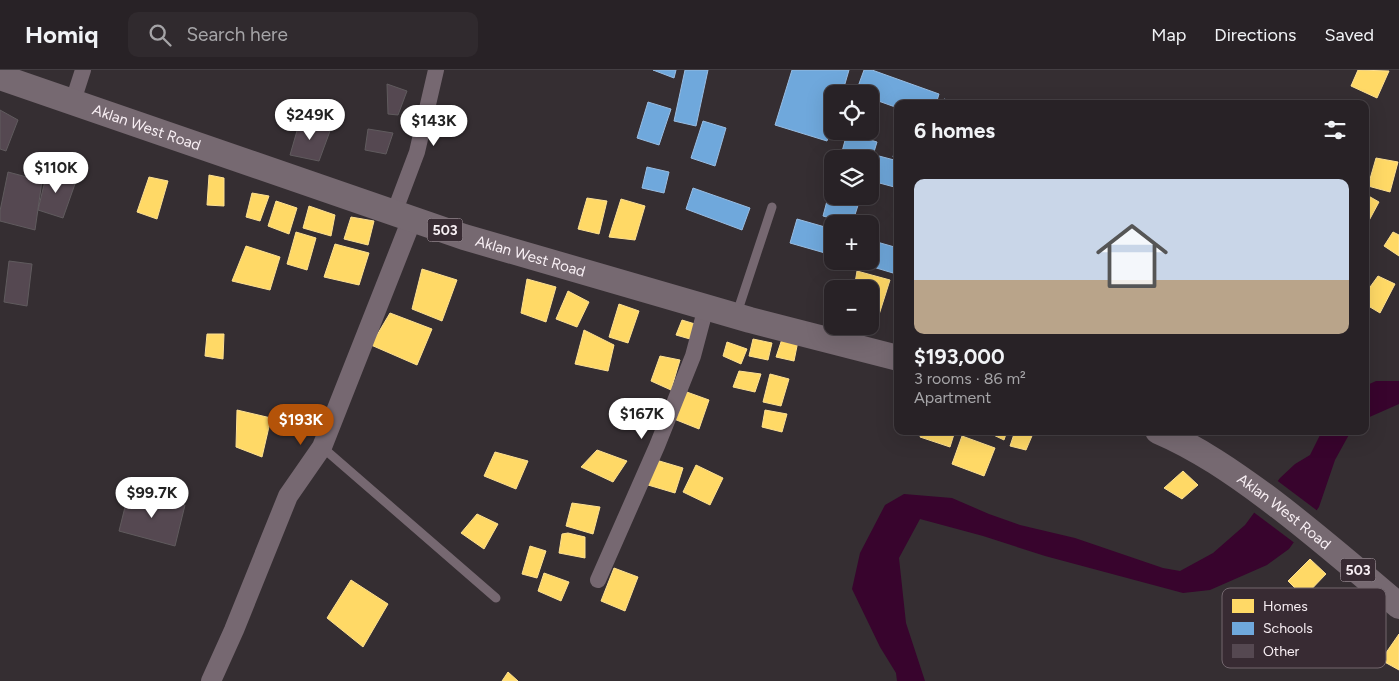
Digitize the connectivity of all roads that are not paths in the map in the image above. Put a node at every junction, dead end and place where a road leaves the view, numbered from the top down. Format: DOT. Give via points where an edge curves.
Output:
graph roads {
  1 [pos="83,70"];
  2 [pos="436,70"];
  3 [pos="0,77"];
  4 [pos="73,101"];
  5 [pos="772,207"];
  6 [pos="403,216"];
  7 [pos="706,307"];
  8 [pos="736,316"];
  9 [pos="894,357"];
  10 [pos="1167,435"];
  11 [pos="322,447"];
  12 [pos="598,580"];
  13 [pos="1378,588"];
  14 [pos="1386,595"];
  15 [pos="496,598"];
  16 [pos="1399,606"];
  17 [pos="211,681"];
  1 -- 4 [label="street"];
  2 -- 6 [label="street"];
  3 -- 4 [label="main road, Aklan West Road / 503"];
  4 -- 6 [label="main road, Aklan West Road / 503"];
  5 -- 8 [label="lane"];
  6 -- 7 [label="main road, Aklan West Road / 503"];
  6 -- 11 [label="street"];
  7 -- 8 [label="main road, Aklan West Road / 503"];
  7 -- 12 [label="street" via="693,356"];
  8 -- 9 [label="main road, Aklan West Road / 503"];
  10 -- 13 [label="main road, Aklan West Road / 503" via="1251,486 1317,535"];
  11 -- 15 [label="lane"];
  11 -- 17 [label="street" via="288,496"];
  14 -- 16 [label="main road, Aklan West Road / 503"];
}
